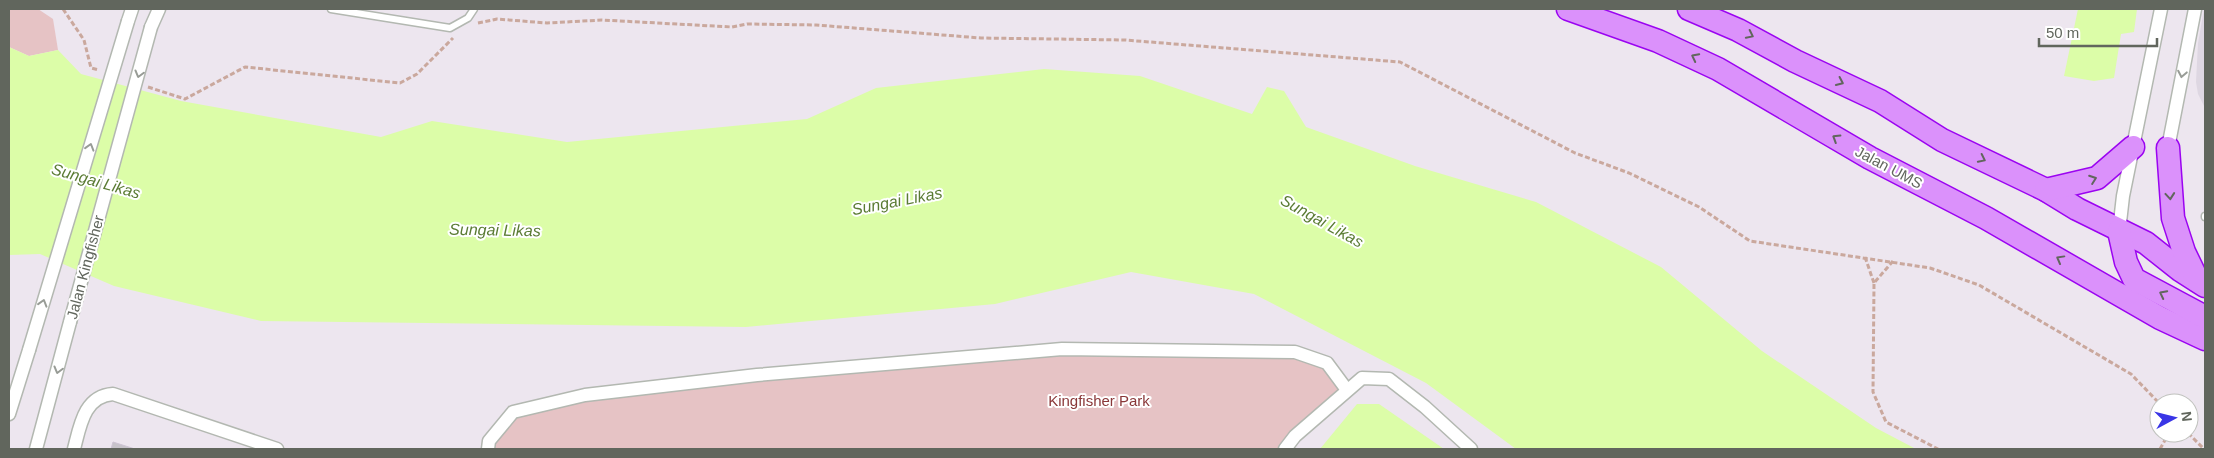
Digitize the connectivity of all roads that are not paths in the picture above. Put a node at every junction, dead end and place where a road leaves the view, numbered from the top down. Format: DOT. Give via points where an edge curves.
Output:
graph roads {
  1 [pos="159,9"];
  2 [pos="331,9"];
  3 [pos="474,9"];
  4 [pos="1568,9"];
  5 [pos="1689,9"];
  6 [pos="2161,9"];
  7 [pos="2195,9"];
  8 [pos="130,15"];
  9 [pos="2133,147"];
  10 [pos="2168,148"];
  11 [pos="2046,190"];
  12 [pos="2119,231"];
  13 [pos="2202,284"];
  14 [pos="2203,333"];
  15 [pos="1347,390"];
  16 [pos="9,414"];
  17 [pos="249,446"];
  18 [pos="36,449"];
  19 [pos="74,449"];
  20 [pos="277,449"];
  21 [pos="488,449"];
  22 [pos="1285,449"];
  23 [pos="1470,449"];
  1 -- 18 [label="street, Jalan Kingfisher, one-way, bridge"];
  2 -- 3 [label="lane" via="450,28 468,18"];
  14 -- 4 [label="highway, Jalan UMS, one-way" via="2160,318 1986,218 1870,158 1736,78 1658,41"];
  5 -- 11 [label="highway, one-way" via="1752,36 1880,101 1942,140"];
  6 -- 9 [label="street"];
  7 -- 10 [label="street, one-way"];
  16 -- 8 [label="street, Jalan Kingfisher, one-way, bridge"];
  11 -- 9 [label="highway, one-way" via="2098,178"];
  9 -- 12 [label="street"];
  10 -- 13 [label="highway, one-way" via="2173,218 2184,252"];
  11 -- 12 [label="highway"];
  12 -- 13 [label="highway" via="2146,243"];
  14 -- 12 [label="highway, one-way" via="2134,279 2126,262"];
  15 -- 21 [label="street" via="1327,363 1295,352 1062,349 757,375 585,394 513,412 489,442"];
  15 -- 22 [label="street" via="1295,436"];
  15 -- 23 [label="street" via="1362,378 1389,379"];
  17 -- 19 [label="street" via="113,394 102,395 90,403"];
  17 -- 20 [label="street"];
}
